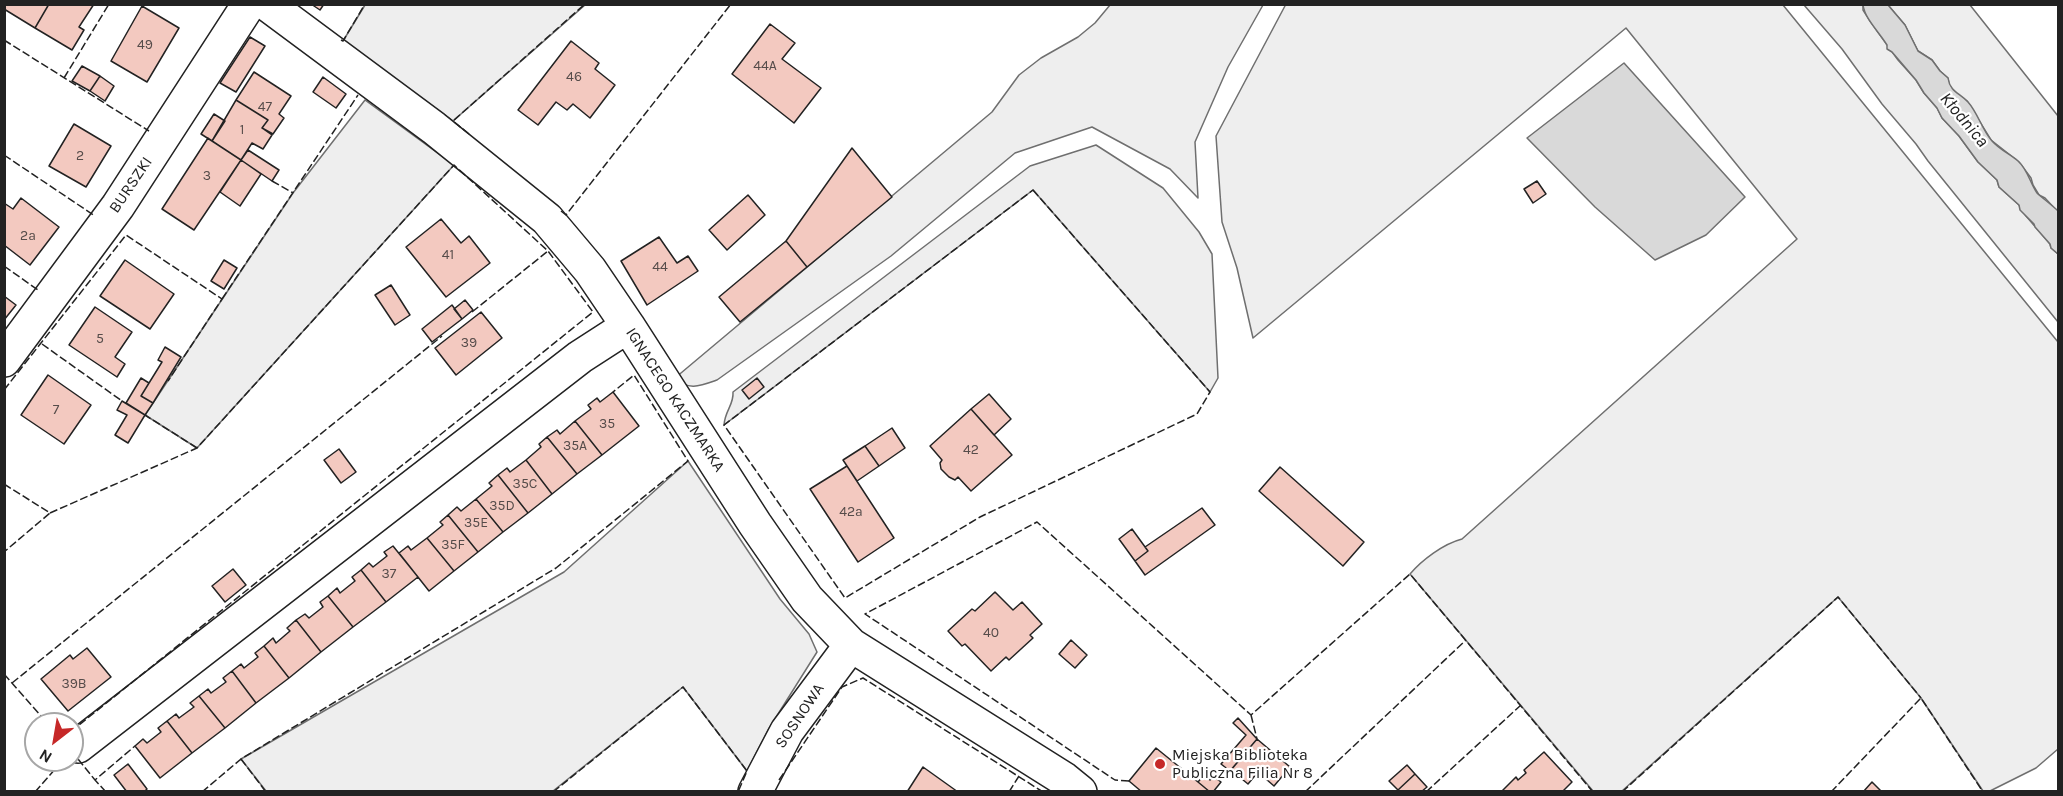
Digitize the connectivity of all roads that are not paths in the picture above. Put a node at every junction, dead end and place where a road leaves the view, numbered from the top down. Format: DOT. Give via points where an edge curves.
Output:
graph roads {
  1 [pos="249,4"];
  2 [pos="267,4"];
  3 [pos="628,326"];
  4 [pos="4,360"];
  5 [pos="851,645"];
  6 [pos="84,741"];
  7 [pos="755,792"];
  8 [pos="1080,792"];
  1 -- 4 [label="street, BURSZKI" via="118,206"];
  2 -- 3 [label="street, IGNACEGO KACZMARKA" via="530,204 590,270"];
  3 -- 5 [label="street, IGNACEGO KACZMARKA" via="807,599"];
  3 -- 6 [label="street" via="580,357"];
  5 -- 7 [label="street, SOSNOWA" via="787,731"];
  5 -- 8 [label="street, IGNACEGO KACZMARKA"];
}
